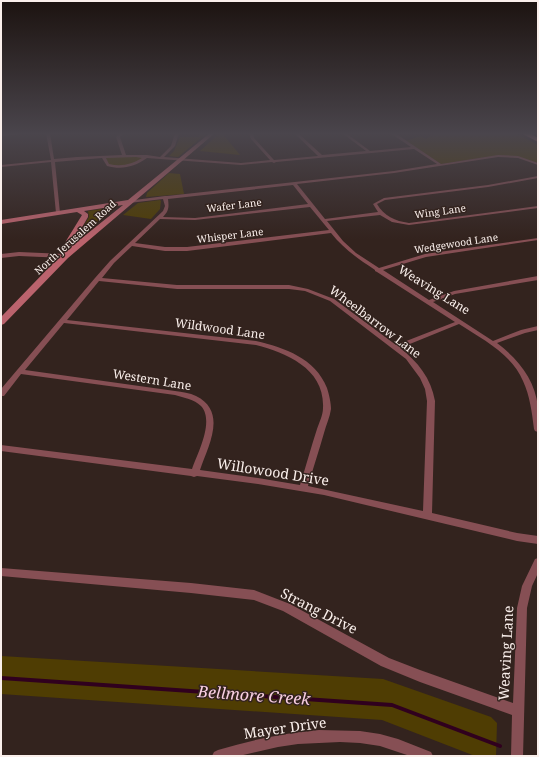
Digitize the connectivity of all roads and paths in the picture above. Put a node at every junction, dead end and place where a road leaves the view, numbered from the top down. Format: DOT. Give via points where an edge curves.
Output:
graph roads {
  1 [pos="53,168"];
  2 [pos="170,168"];
  3 [pos="416,168"];
  4 [pos="538,177"];
  5 [pos="294,183"];
  6 [pos="165,197"];
  7 [pos="129,202"];
  8 [pos="312,205"];
  9 [pos="538,207"];
  10 [pos="78,210"];
  11 [pos="58,213"];
  12 [pos="382,213"];
  13 [pos="159,218"];
  14 [pos="324,220"];
  15 [pos="1,222"];
  16 [pos="332,231"];
  17 [pos="538,239"];
  18 [pos="131,244"];
  19 [pos="1,256"];
  20 [pos="65,256"];
  21 [pos="377,270"];
  22 [pos="538,278"];
  23 [pos="97,279"];
  24 [pos="429,302"];
  25 [pos="63,321"];
  26 [pos="1,322"];
  27 [pos="459,322"];
  28 [pos="538,328"];
  29 [pos="492,342"];
  30 [pos="395,348"];
  31 [pos="20,372"];
  32 [pos="1,394"];
  33 [pos="538,429"];
  34 [pos="1,448"];
  35 [pos="194,474"];
  36 [pos="303,489"];
  37 [pos="427,516"];
  38 [pos="538,540"];
  39 [pos="538,562"];
  40 [pos="1,572"];
  41 [pos="518,710"];
  42 [pos="517,752"];
  43 [pos="218,756"];
  44 [pos="427,756"];
  1 -- 11 [label="street"];
  2 -- 7 [label="main road, North Jerusalem Road"];
  3 -- 5 [label="street"];
  4 -- 12 [label="street" via="384,199 375,204"];
  5 -- 6 [label="street"];
  5 -- 8 [label="street, Weaving Lane"];
  6 -- 7 [label="street"];
  6 -- 13 [label="street" via="167,206"];
  7 -- 10 [label="main road"];
  7 -- 20 [label="main road, North Jerusalem Road"];
  8 -- 13 [label="street, Wafer Lane" via="195,219"];
  8 -- 14 [label="street, Weaving Lane"];
  9 -- 12 [label="street, Wing Lane" via="409,224 394,222"];
  10 -- 11 [label="main road"];
  10 -- 20 [label="main road" via="85,214 85,217 70,241"];
  11 -- 15 [label="main road"];
  12 -- 14 [label="street"];
  13 -- 18 [label="street"];
  14 -- 16 [label="street, Weaving Lane"];
  16 -- 18 [label="street, Whisper Lane" via="187,249"];
  16 -- 21 [label="street, Weaving Lane" via="354,254"];
  17 -- 21 [label="street, Wedgewood Lane" via="425,256"];
  18 -- 23 [label="street"];
  19 -- 20 [label="street"];
  20 -- 26 [label="main road, North Jerusalem Road"];
  21 -- 24 [label="street, Weaving Lane"];
  22 -- 24 [label="street" via="454,293"];
  23 -- 25 [label="street"];
  23 -- 30 [label="street, Wheelbarrow Lane" via="177,287 279,286 306,290 332,300"];
  24 -- 27 [label="street, Weaving Lane"];
  25 -- 31 [label="street"];
  25 -- 36 [label="street, Wildwood Lane" via="256,343 277,348 304,362 324,385 327,409"];
  27 -- 29 [label="street, Weaving Lane"];
  27 -- 30 [label="street"];
  28 -- 29 [label="street"];
  29 -- 33 [label="street, Weaving Lane" via="513,358 529,383"];
  30 -- 37 [label="street, Wheelbarrow Lane" via="418,367 430,390"];
  31 -- 32 [label="street"];
  31 -- 35 [label="street, Western Lane" via="175,393 198,399 208,409 211,421"];
  34 -- 35 [label="street, Willowood Drive"];
  35 -- 36 [label="street, Willowood Drive"];
  36 -- 37 [label="street, Willowood Drive"];
  37 -- 38 [label="street, Willowood Drive"];
  39 -- 41 [label="street, Weaving Lane" via="527,586 522,608"];
  40 -- 41 [label="street, Strang Drive" via="254,595 286,607 392,665"];
  41 -- 42 [label="street, Weaving Lane"];
  43 -- 44 [label="street, Mayer Drive" via="240,749 308,737 345,736 381,740"];
}
